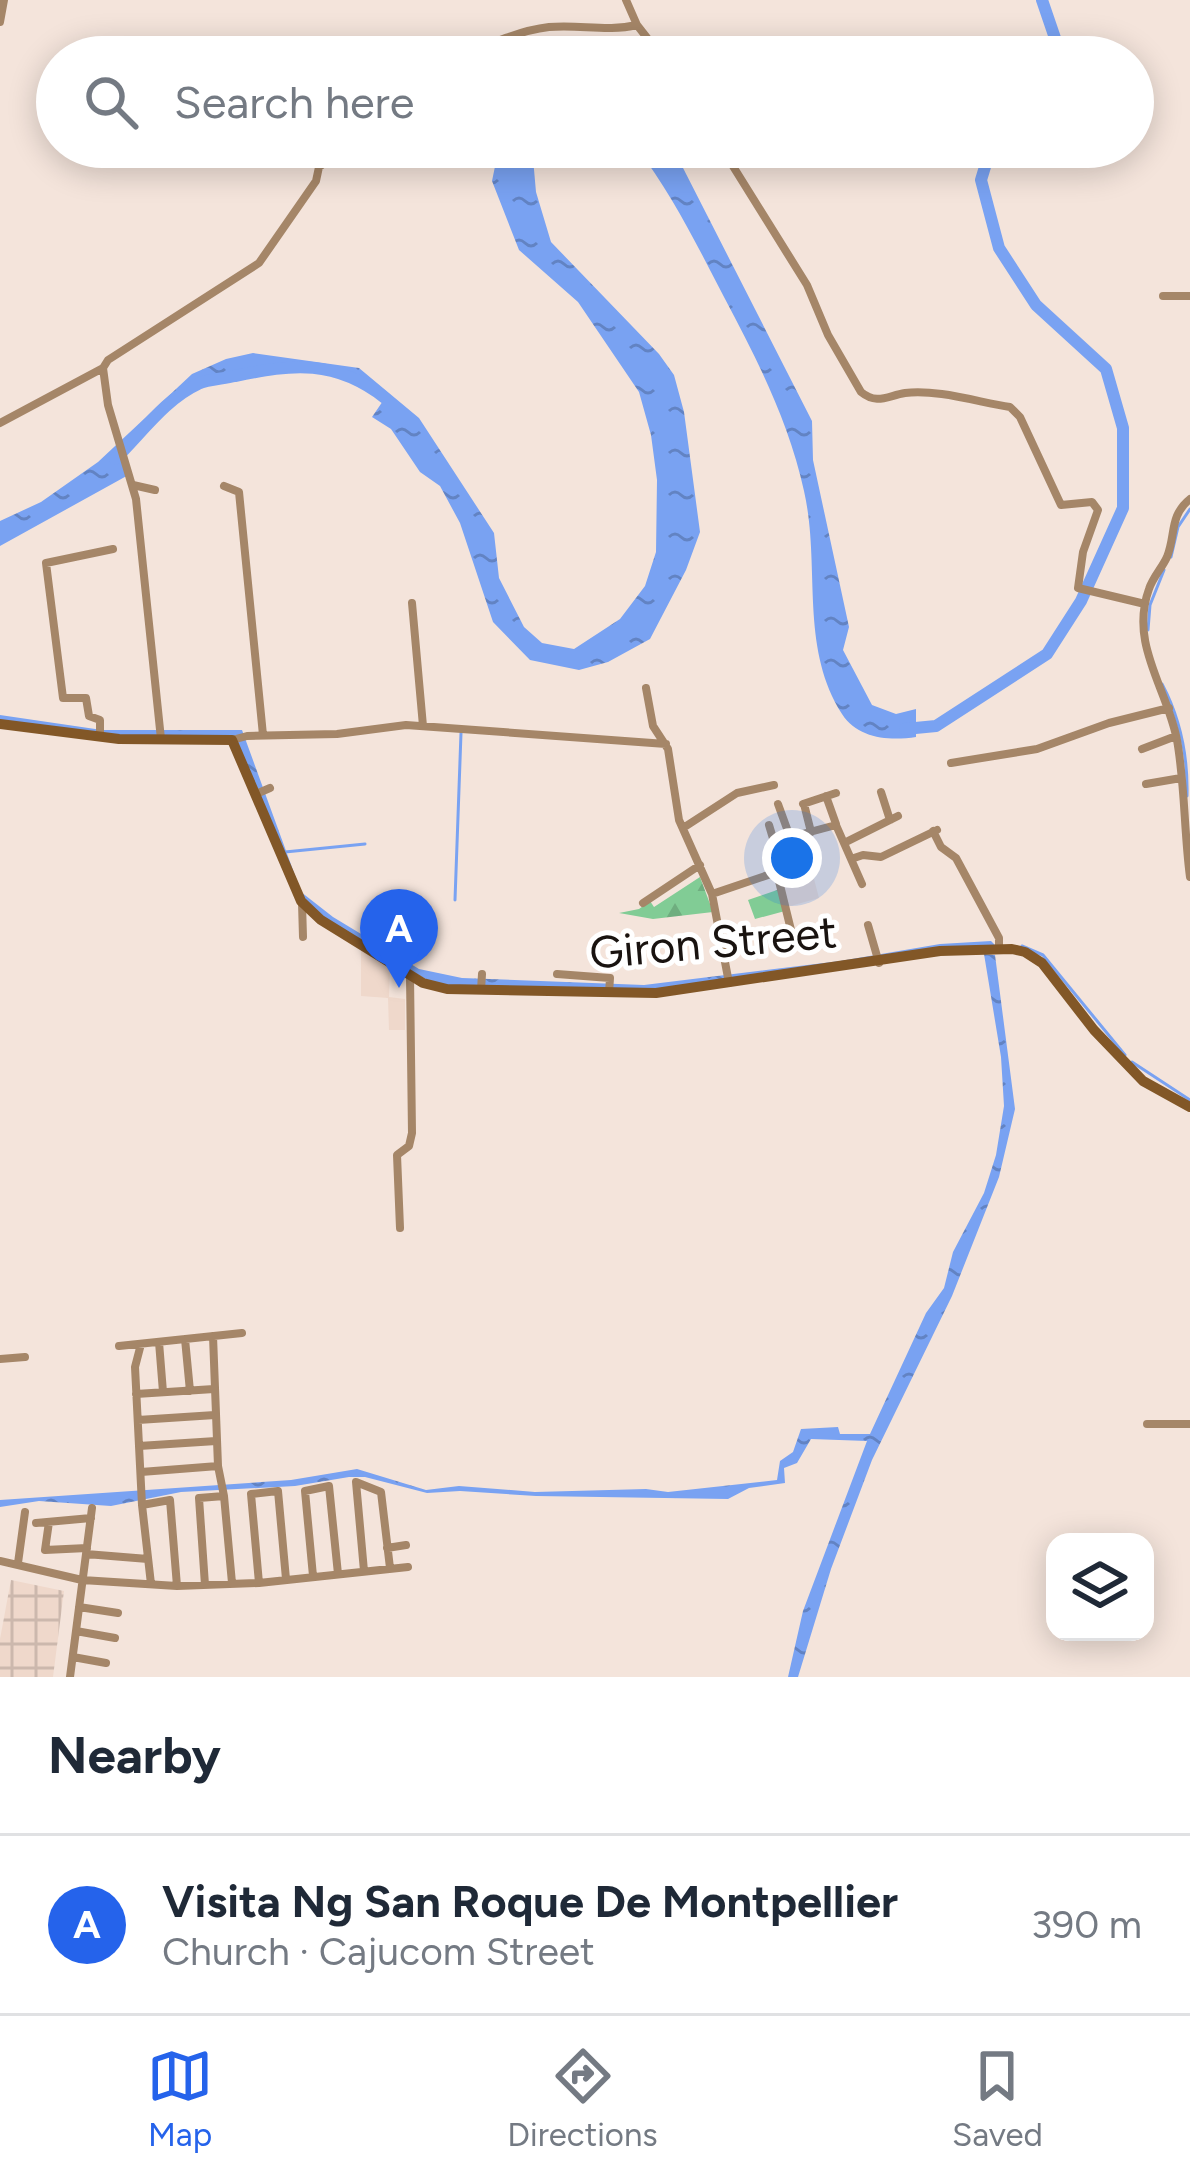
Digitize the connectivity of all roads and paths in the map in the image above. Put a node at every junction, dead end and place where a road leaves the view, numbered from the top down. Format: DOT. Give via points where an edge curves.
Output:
graph roads {
  1 [pos="4,0"];
  2 [pos="626,0"];
  3 [pos="0,22"];
  4 [pos="637,25"];
  5 [pos="519,36"];
  6 [pos="646,36"];
  7 [pos="319,168"];
  8 [pos="734,168"];
  9 [pos="1163,296"];
  10 [pos="1190,296"];
  11 [pos="103,368"];
  12 [pos="0,423"];
  13 [pos="132,480"];
  14 [pos="224,486"];
  15 [pos="155,490"];
  16 [pos="1190,499"];
  17 [pos="113,548"];
  18 [pos="412,603"];
  19 [pos="1145,604"];
  20 [pos="646,688"];
  21 [pos="1169,708"];
  22 [pos="81,718"];
  23 [pos="0,724"];
  24 [pos="423,726"];
  25 [pos="79,732"];
  26 [pos="100,734"];
  27 [pos="161,735"];
  28 [pos="263,736"];
  29 [pos="1176,736"];
  30 [pos="239,738"];
  31 [pos="666,744"];
  32 [pos="1142,749"];
  33 [pos="1185,761"];
  34 [pos="950,763"];
  35 [pos="1181,778"];
  36 [pos="774,784"];
  37 [pos="1146,784"];
  38 [pos="881,792"];
  39 [pos="778,804"];
  40 [pos="836,824"];
  41 [pos="769,825"];
  42 [pos="683,827"];
  43 [pos="811,832"];
  44 [pos="790,838"];
  45 [pos="844,843"];
  46 [pos="775,845"];
  47 [pos="851,859"];
  48 [pos="700,865"];
  49 [pos="777,872"];
  50 [pos="1190,878"];
  51 [pos="862,884"];
  52 [pos="712,894"];
  53 [pos="302,902"];
  54 [pos="643,903"];
  55 [pos="868,925"];
  56 [pos="792,934"];
  57 [pos="302,937"];
  58 [pos="996,945"];
  59 [pos="878,958"];
  60 [pos="437,972"];
  61 [pos="557,974"];
  62 [pos="410,976"];
  63 [pos="728,980"];
  64 [pos="431,984"];
  65 [pos="609,989"];
  66 [pos="1190,1107"];
  67 [pos="400,1228"];
  68 [pos="242,1333"];
  69 [pos="213,1336"];
  70 [pos="185,1339"];
  71 [pos="159,1342"];
  72 [pos="141,1344"];
  73 [pos="119,1346"];
  74 [pos="0,1358"];
  75 [pos="25,1358"];
  76 [pos="214,1389"];
  77 [pos="190,1391"];
  78 [pos="163,1392"];
  79 [pos="136,1394"];
  80 [pos="215,1414"];
  81 [pos="138,1420"];
  82 [pos="1147,1424"];
  83 [pos="1190,1424"];
  84 [pos="217,1442"];
  85 [pos="139,1446"];
  86 [pos="218,1466"];
  87 [pos="141,1472"];
  88 [pos="224,1496"];
  89 [pos="142,1505"];
  90 [pos="25,1512"];
  91 [pos="49,1522"];
  92 [pos="36,1523"];
  93 [pos="406,1545"];
  94 [pos="387,1548"];
  95 [pos="86,1551"];
  96 [pos="148,1559"];
  97 [pos="0,1561"];
  98 [pos="18,1563"];
  99 [pos="408,1567"];
  100 [pos="389,1568"];
  101 [pos="364,1571"];
  102 [pos="338,1574"];
  103 [pos="313,1576"];
  104 [pos="82,1580"];
  105 [pos="286,1580"];
  106 [pos="259,1582"];
  107 [pos="232,1583"];
  108 [pos="151,1584"];
  109 [pos="205,1585"];
  110 [pos="177,1586"];
  111 [pos="79,1606"];
  112 [pos="118,1613"];
  113 [pos="76,1631"];
  114 [pos="115,1638"];
  115 [pos="73,1657"];
  116 [pos="106,1663"];
  117 [pos="70,1677"];
  1 -- 3 [label="street"];
  2 -- 4 [label="street"];
  4 -- 5 [label="street" via="547,27"];
  4 -- 6 [label="street"];
  7 -- 11 [label="street" via="260,263"];
  8 -- 19 [label="street" via="861,392 885,401 905,394 1010,407 1061,505 1093,502 1098,510 1078,588"];
  9 -- 10 [label="street"];
  11 -- 12 [label="street"];
  11 -- 13 [label="street"];
  13 -- 15 [label="street"];
  13 -- 27 [label="street"];
  14 -- 28 [label="street" via="239,492"];
  16 -- 19 [label="street" via="1178,510"];
  17 -- 26 [label="street" via="46,563 63,698 86,698"];
  18 -- 24 [label="street"];
  19 -- 21 [label="street" via="1150,670"];
  20 -- 31 [label="street" via="653,726"];
  21 -- 29 [label="street"];
  21 -- 34 [label="street" via="1037,749"];
  22 -- 25 [label="street"];
  23 -- 25 [label="street"];
  24 -- 28 [label="street"];
  24 -- 31 [label="street"];
  25 -- 26 [label="street"];
  26 -- 27 [label="street"];
  27 -- 30 [label="street"];
  28 -- 30 [label="street"];
  29 -- 32 [label="street"];
  29 -- 33 [label="street"];
  30 -- 53 [label="street, Giron Street"];
  31 -- 42 [label="street"];
  33 -- 35 [label="street"];
  35 -- 37 [label="street"];
  35 -- 50 [label="street"];
  36 -- 42 [label="street" via="737,793"];
  38 -- 45 [label="street" via="894,818"];
  39 -- 44 [label="street"];
  40 -- 43 [label="street" via="831,794 803,802"];
  41 -- 46 [label="street"];
  42 -- 48 [label="street"];
  43 -- 44 [label="street"];
  43 -- 45 [label="street" via="836,825"];
  44 -- 46 [label="street"];
  45 -- 47 [label="street"];
  46 -- 49 [label="street"];
  47 -- 51 [label="street"];
  47 -- 58 [label="street" via="881,857 935,830"];
  48 -- 52 [label="street"];
  48 -- 54 [label="street"];
  49 -- 52 [label="street"];
  49 -- 56 [label="street"];
  52 -- 63 [label="street"];
  53 -- 57 [label="street"];
  53 -- 62 [label="street, Giron Street"];
  55 -- 59 [label="street"];
  58 -- 59 [label="street, Giron Street"];
  58 -- 66 [label="street, Giron Street" via="1023,946 1134,1072"];
  59 -- 63 [label="street, Giron Street"];
  60 -- 64 [label="street"];
  61 -- 65 [label="street" via="610,979"];
  62 -- 64 [label="street, Giron Street"];
  62 -- 67 [label="street" via="412,1137 397,1155"];
  63 -- 65 [label="street, Giron Street" via="656,993"];
  64 -- 65 [label="street, Giron Street"];
  68 -- 69 [label="street"];
  69 -- 70 [label="street"];
  69 -- 76 [label="street"];
  70 -- 71 [label="street"];
  70 -- 77 [label="street"];
  71 -- 72 [label="street"];
  71 -- 78 [label="street"];
  72 -- 73 [label="street"];
  72 -- 79 [label="street"];
  74 -- 75 [label="street"];
  76 -- 77 [label="street"];
  76 -- 80 [label="street"];
  77 -- 78 [label="street"];
  78 -- 79 [label="street"];
  79 -- 81 [label="street"];
  80 -- 81 [label="street"];
  80 -- 84 [label="street"];
  81 -- 85 [label="street"];
  82 -- 83 [label="street"];
  84 -- 85 [label="street"];
  84 -- 86 [label="street"];
  85 -- 87 [label="street"];
  86 -- 87 [label="street"];
  86 -- 88 [label="street"];
  87 -- 89 [label="street"];
  88 -- 107 [label="street"];
  88 -- 109 [label="street" via="199,1498"];
  89 -- 96 [label="street"];
  89 -- 110 [label="street" via="170,1500"];
  90 -- 98 [label="street"];
  91 -- 92 [label="street"];
  91 -- 95 [label="street" via="45,1551"];
  91 -- 95 [label="street" via="91,1513"];
  93 -- 94 [label="street"];
  94 -- 100 [label="street"];
  94 -- 101 [label="street" via="381,1492 356,1482"];
  95 -- 96 [label="street"];
  95 -- 104 [label="street"];
  96 -- 108 [label="street"];
  97 -- 98 [label="street"];
  98 -- 104 [label="street"];
  99 -- 100 [label="street"];
  100 -- 101 [label="street"];
  101 -- 102 [label="street"];
  102 -- 103 [label="street"];
  102 -- 103 [label="street" via="329,1486 305,1491"];
  103 -- 105 [label="street"];
  104 -- 108 [label="street"];
  104 -- 111 [label="street"];
  105 -- 106 [label="street"];
  105 -- 106 [label="street" via="278,1491 251,1494"];
  106 -- 107 [label="street"];
  107 -- 109 [label="street"];
  108 -- 110 [label="street"];
  109 -- 110 [label="street"];
  111 -- 112 [label="street"];
  111 -- 113 [label="street"];
  113 -- 114 [label="street"];
  113 -- 115 [label="street"];
  115 -- 116 [label="street"];
  115 -- 117 [label="street"];
}
